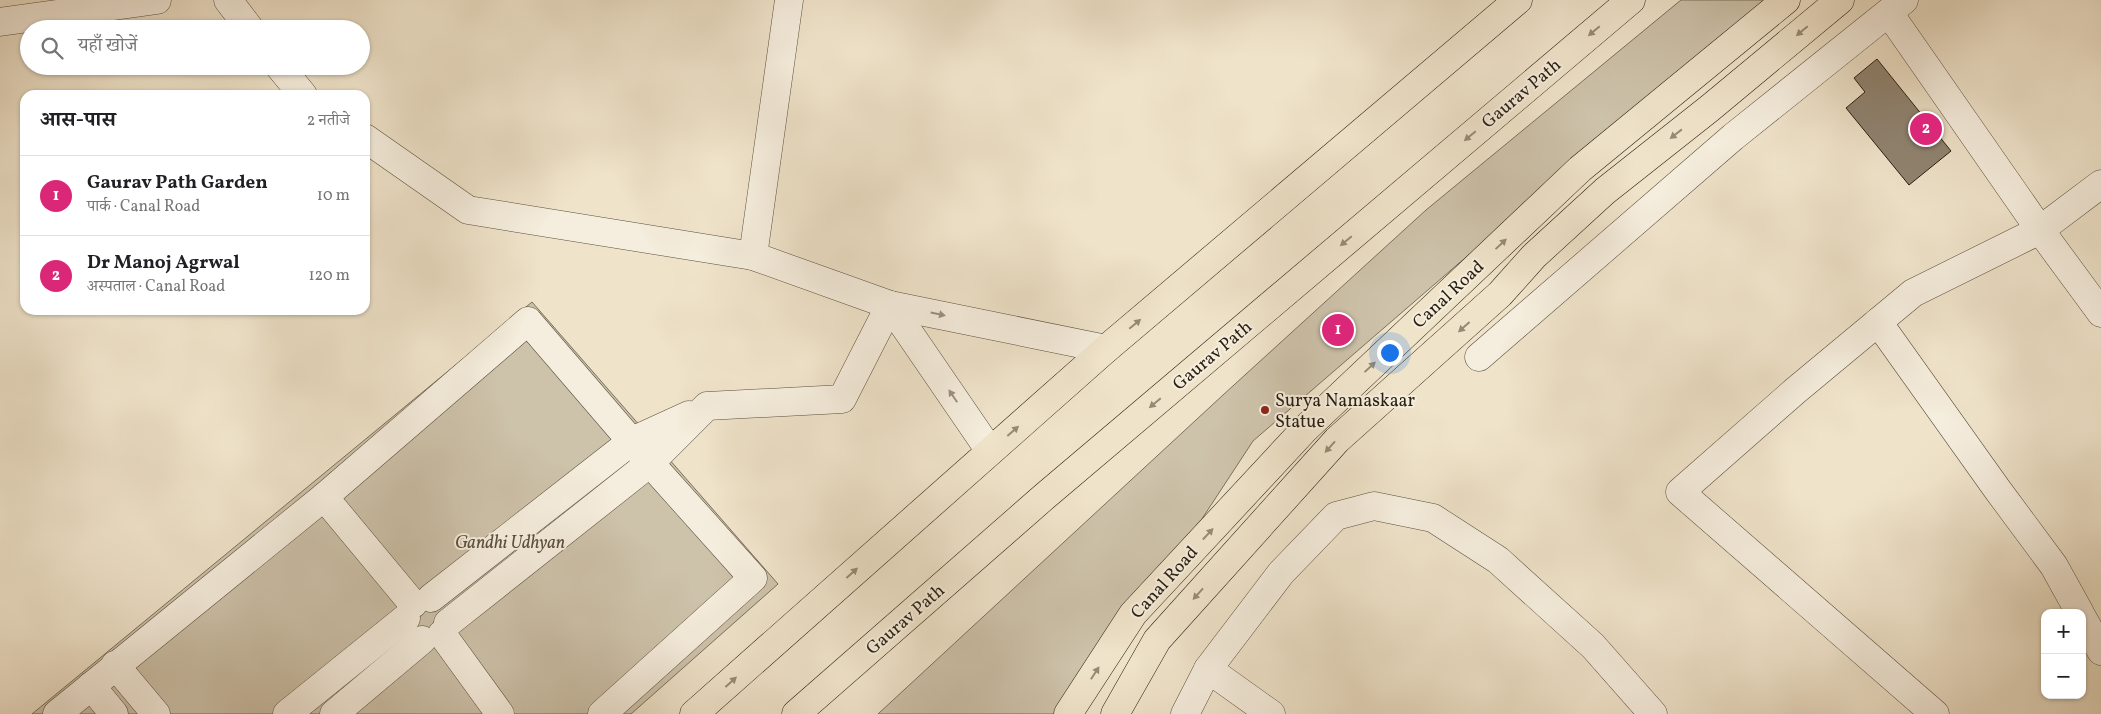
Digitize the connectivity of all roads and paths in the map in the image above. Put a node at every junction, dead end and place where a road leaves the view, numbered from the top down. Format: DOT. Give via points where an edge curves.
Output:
graph roads {
  1 [pos="157,0"];
  2 [pos="228,0"];
  3 [pos="789,0"];
  4 [pos="1518,0"];
  5 [pos="1631,0"];
  6 [pos="1786,0"];
  7 [pos="1840,0"];
  8 [pos="1896,7"];
  9 [pos="243,20"];
  10 [pos="0,22"];
  11 [pos="286,75"];
  12 [pos="299,90"];
  13 [pos="370,141"];
  14 [pos="2101,184"];
  15 [pos="2040,230"];
  16 [pos="753,256"];
  17 [pos="890,304"];
  18 [pos="2101,313"];
  19 [pos="1878,322"];
  20 [pos="1106,349"];
  21 [pos="1479,357"];
  22 [pos="707,406"];
  23 [pos="632,441"];
  24 [pos="990,450"];
  25 [pos="650,463"];
  26 [pos="324,497"];
  27 [pos="416,607"];
  28 [pos="2078,609"];
  29 [pos="2086,624"];
  30 [pos="437,632"];
  31 [pos="2101,651"];
  32 [pos="115,665"];
  33 [pos="1208,669"];
  34 [pos="91,686"];
  35 [pos="57,714"];
  36 [pos="114,714"];
  37 [pos="156,714"];
  38 [pos="287,714"];
  39 [pos="334,714"];
  40 [pos="500,714"];
  41 [pos="602,714"];
  42 [pos="694,714"];
  43 [pos="796,714"];
  44 [pos="1068,714"];
  45 [pos="1115,714"];
  46 [pos="1185,714"];
  47 [pos="1271,714"];
  48 [pos="1653,714"];
  49 [pos="1935,714"];
  1 -- 10 [label="street"];
  2 -- 9 [label="street"];
  3 -- 16 [label="street"];
  20 -- 4 [label="main road, one-way"];
  5 -- 43 [label="main road, Gaurav Path, one-way" via="1045,496"];
  44 -- 6 [label="main road, Canal Road, one-way" via="1133,614 1304,429 1580,169"];
  7 -- 45 [label="main road, one-way" via="1604,191 1534,256 1500,294 1337,440 1157,640"];
  8 -- 15 [label="street"];
  8 -- 21 [label="street" via="1733,137"];
  11 -- 12 [label="street"];
  13 -- 16 [label="street" via="468,210"];
  14 -- 15 [label="street"];
  15 -- 18 [label="street"];
  15 -- 19 [label="street" via="1913,293"];
  16 -- 17 [label="street"];
  17 -- 20 [label="street, one-way"];
  17 -- 22 [label="street" via="842,399"];
  24 -- 17 [label="street, one-way"];
  19 -- 28 [label="street" via="2054,566"];
  19 -- 49 [label="street" via="1680,492"];
  24 -- 20 [label="main road, one-way"];
  22 -- 23 [label="street"];
  22 -- 25 [label="street"];
  23 -- 25 [label="street"];
  23 -- 26 [label="street" via="528,321"];
  23 -- 27 [label="street"];
  42 -- 24 [label="main road, one-way"];
  25 -- 30 [label="street"];
  25 -- 41 [label="street" via="753,578"];
  26 -- 27 [label="street"];
  26 -- 32 [label="street"];
  27 -- 38 [label="street"];
  29 -- 31 [label="street"];
  30 -- 39 [label="street"];
  30 -- 40 [label="street"];
  32 -- 34 [label="street"];
  32 -- 37 [label="street"];
  33 -- 46 [label="street"];
  33 -- 47 [label="street"];
  33 -- 48 [label="street" via="1281,573 1336,516 1374,506 1433,518 1498,560 1593,646"];
  34 -- 35 [label="street"];
  34 -- 36 [label="street"];
}
